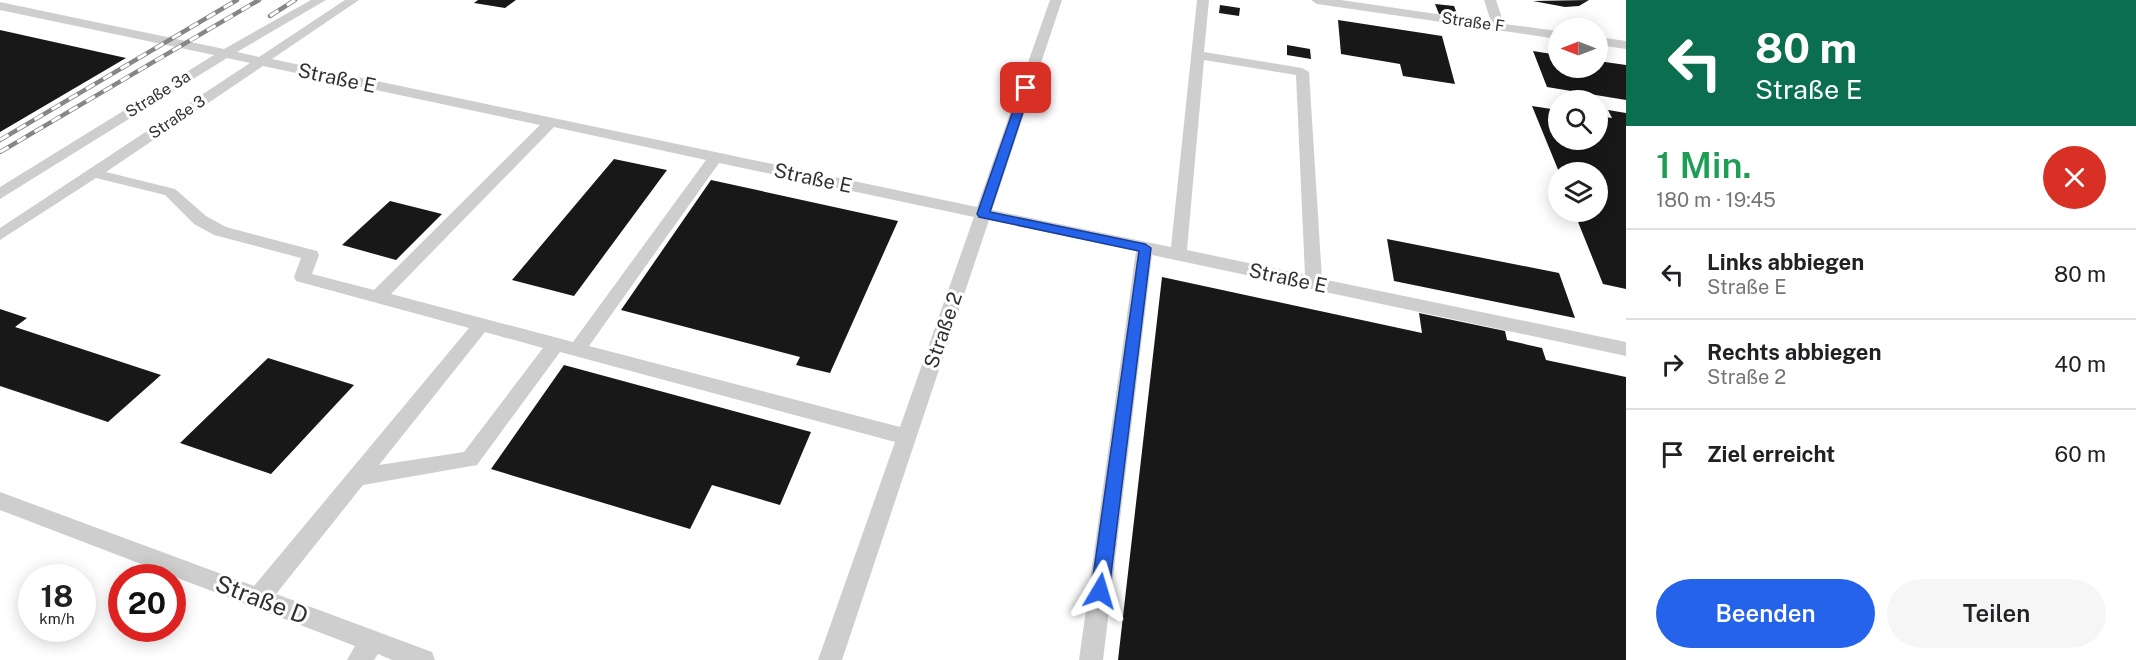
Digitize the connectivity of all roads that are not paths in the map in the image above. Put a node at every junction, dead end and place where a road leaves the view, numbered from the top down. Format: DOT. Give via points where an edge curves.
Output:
graph roads {
  1 [pos="15,0"];
  2 [pos="320,0"];
  3 [pos="353,0"];
  4 [pos="1056,0"];
  5 [pos="1203,0"];
  6 [pos="1317,0"];
  7 [pos="1490,0"];
  8 [pos="1,6"];
  9 [pos="1499,26"];
  10 [pos="1548,33"];
  11 [pos="1608,42"];
  12 [pos="1626,45"];
  13 [pos="227,55"];
  14 [pos="1198,55"];
  15 [pos="260,62"];
  16 [pos="550,123"];
  17 [pos="715,158"];
  18 [pos="93,173"];
  19 [pos="0,194"];
  20 [pos="983,214"];
  21 [pos="0,235"];
  22 [pos="1145,248"];
  23 [pos="1178,255"];
  24 [pos="1314,284"];
  25 [pos="378,297"];
  26 [pos="482,324"];
  27 [pos="556,344"];
  28 [pos="1626,349"];
  29 [pos="578,350"];
  30 [pos="906,437"];
  31 [pos="357,477"];
  32 [pos="0,501"];
  33 [pos="258,598"];
  34 [pos="366,650"];
  35 [pos="423,660"];
  36 [pos="830,660"];
  37 [pos="1091,660"];
  1 -- 8 [label="lane"];
  2 -- 13 [label="lane, Straße 3a"];
  3 -- 15 [label="lane, Straße 3"];
  4 -- 20 [label="lane, Straße 2"];
  5 -- 14 [label="lane"];
  6 -- 9 [label="lane, Straße F"];
  7 -- 9 [label="lane"];
  8 -- 13 [label="lane, Straße E"];
  9 -- 10 [label="lane, Straße F"];
  11 -- 12 [label="lane"];
  13 -- 15 [label="lane, Straße E"];
  13 -- 19 [label="lane, Straße 3a" via="186,76"];
  14 -- 23 [label="lane"];
  14 -- 24 [label="lane" via="1302,72"];
  15 -- 16 [label="lane, Straße E"];
  15 -- 18 [label="lane, Straße 3"];
  16 -- 17 [label="lane, Straße E"];
  16 -- 25 [label="lane"];
  17 -- 20 [label="lane, Straße E"];
  17 -- 29 [label="lane"];
  18 -- 21 [label="lane, Straße 3"];
  18 -- 25 [label="lane" via="170,192 220,231 311,255 302,277"];
  20 -- 22 [label="lane, Straße E"];
  20 -- 30 [label="lane, Straße 2"];
  22 -- 23 [label="lane, Straße E"];
  22 -- 37 [label="lane"];
  23 -- 24 [label="lane, Straße E"];
  24 -- 28 [label="lane, Straße E"];
  25 -- 26 [label="lane"];
  26 -- 27 [label="lane"];
  26 -- 31 [label="lane"];
  27 -- 29 [label="lane"];
  27 -- 31 [label="lane" via="470,459"];
  29 -- 30 [label="lane"];
  30 -- 36 [label="lane, Straße 2"];
  31 -- 33 [label="lane"];
  32 -- 33 [label="lane, Straße D"];
  33 -- 34 [label="lane, Straße D"];
  34 -- 35 [label="lane, Straße D"];
}
